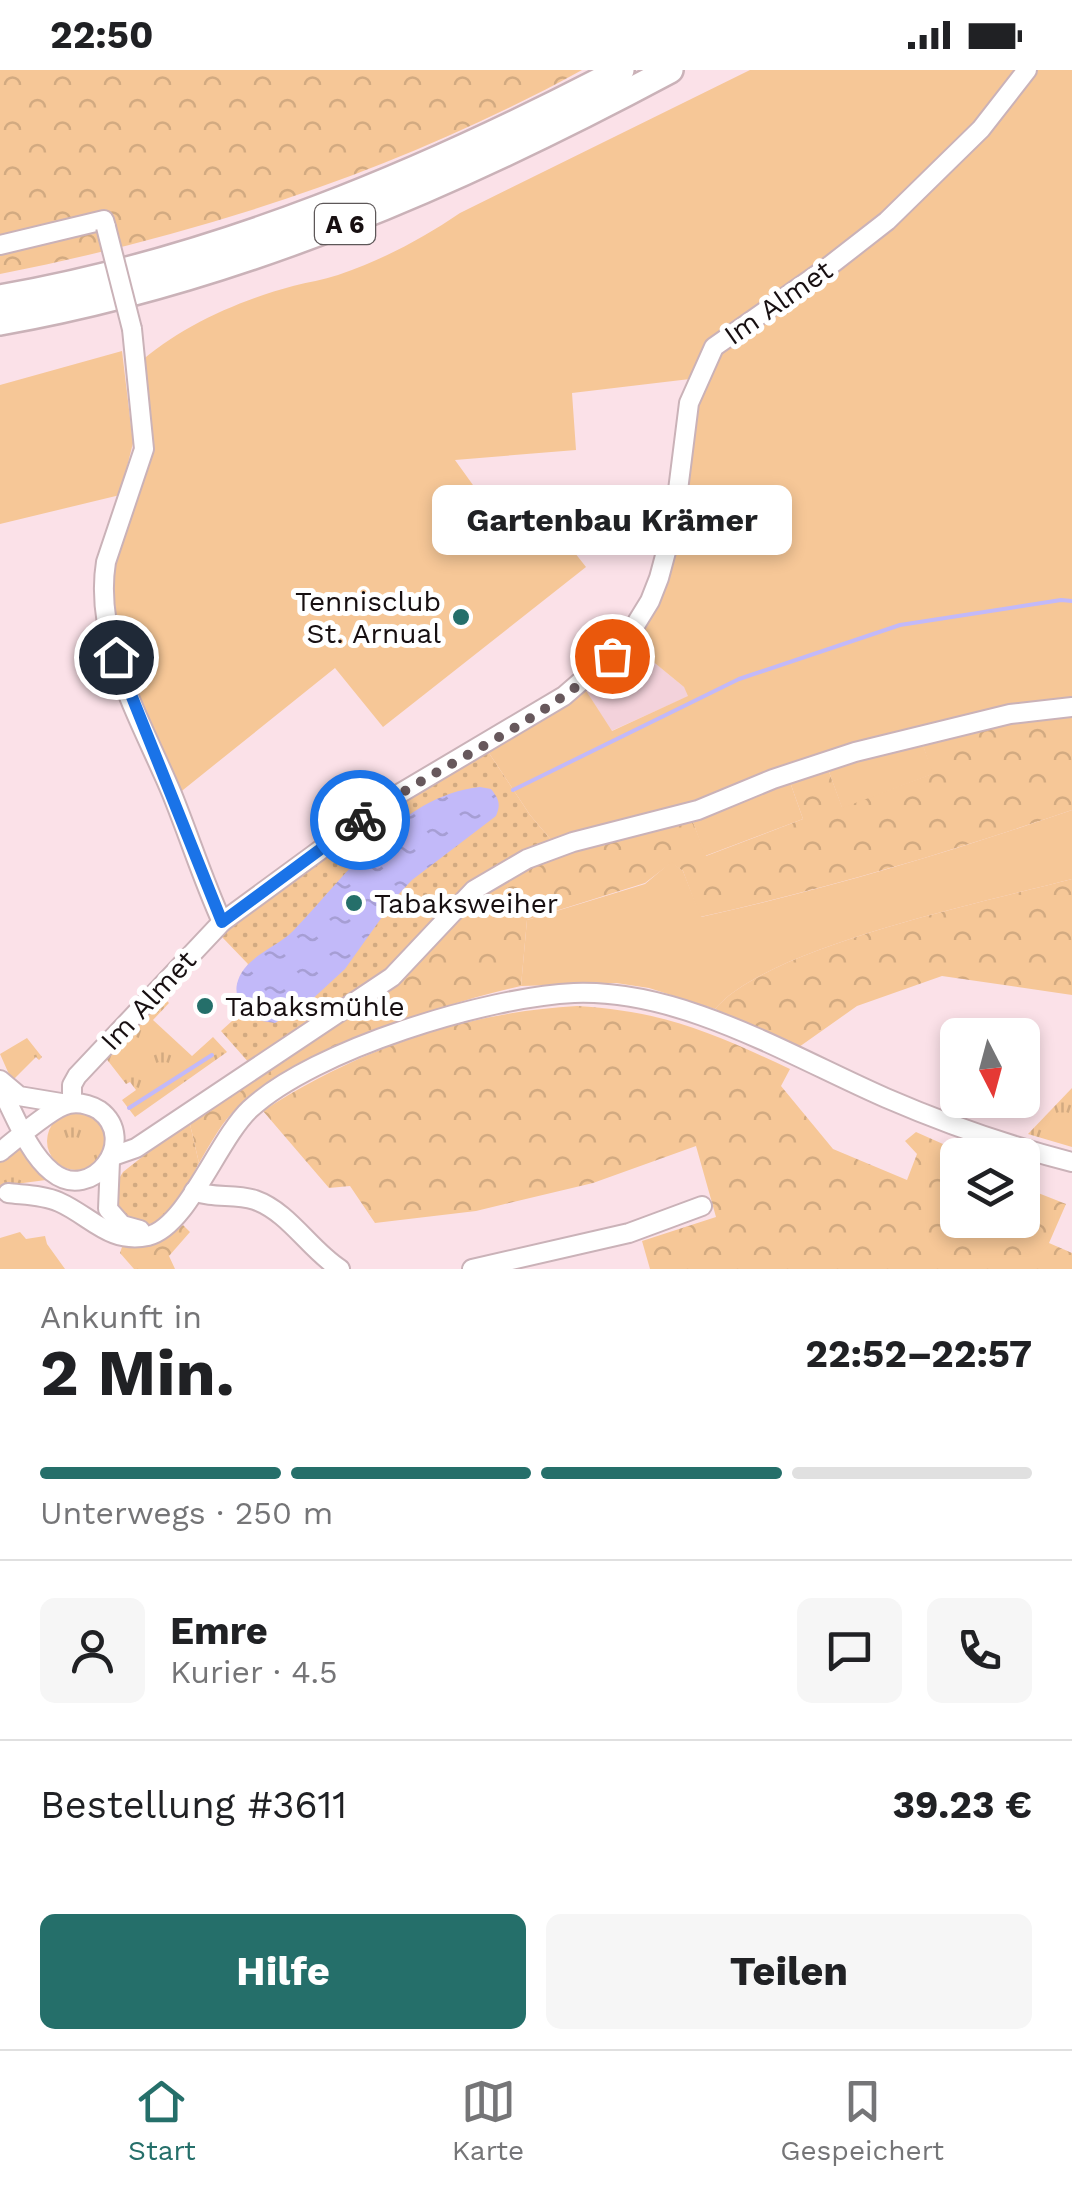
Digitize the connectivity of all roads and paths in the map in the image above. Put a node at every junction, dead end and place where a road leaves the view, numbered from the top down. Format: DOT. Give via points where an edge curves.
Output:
graph roads {
  1 [pos="621,70"];
  2 [pos="670,70"];
  3 [pos="1027,70"];
  4 [pos="0,244"];
  5 [pos="0,298"];
  6 [pos="0,322"];
  7 [pos="1072,707"];
  8 [pos="222,922"];
  9 [pos="0,1083"];
  10 [pos="70,1104"];
  11 [pos="44,1120"];
  12 [pos="25,1133"];
  13 [pos="0,1152"];
  14 [pos="41,1158"];
  15 [pos="111,1158"];
  16 [pos="1072,1162"];
  17 [pos="63,1178"];
  18 [pos="194,1191"];
  19 [pos="4,1193"];
  20 [pos="702,1206"];
  21 [pos="71,1208"];
  22 [pos="172,1221"];
  23 [pos="340,1269"];
  24 [pos="472,1269"];
  1 -- 5 [label="highway, A 6" via="485,138 306,213 140,265"];
  2 -- 6 [label="highway, A 6" via="496,158 318,234 146,289"];
  3 -- 8 [label="street, Im Almet" via="969,141 888,221 714,346 689,403 674,522 658,578 623,645 564,696 387,801"];
  4 -- 8 [label="street, bridge" via="104,220 132,329 144,448 106,562 106,615 122,676"];
  7 -- 15 [label="street" via="1010,714 855,752 662,822 527,860 474,890 392,977 138,1147"];
  8 -- 10 [label="street, Im Almet" via="77,1076"];
  9 -- 10 [label="street" via="19,1096"];
  9 -- 12 [label="street"];
  10 -- 11 [label="street"];
  10 -- 15 [label="street" via="96,1109 109,1121 115,1138"];
  11 -- 12 [label="street"];
  11 -- 14 [label="street"];
  12 -- 13 [label="street"];
  12 -- 14 [label="street"];
  14 -- 17 [label="street"];
  15 -- 17 [label="street" via="90,1178"];
  15 -- 22 [label="street" via="106,1200 114,1219 138,1230"];
  16 -- 18 [label="street" via="971,1132 659,1002 576,993 458,1012 318,1066 241,1118"];
  17 -- 19 [label="street"];
  17 -- 21 [label="street"];
  18 -- 22 [label="street"];
  18 -- 23 [label="street" via="257,1200"];
  19 -- 21 [label="street"];
  20 -- 24 [label="street" via="630,1233"];
  21 -- 22 [label="street" via="118,1236 152,1235"];
}
